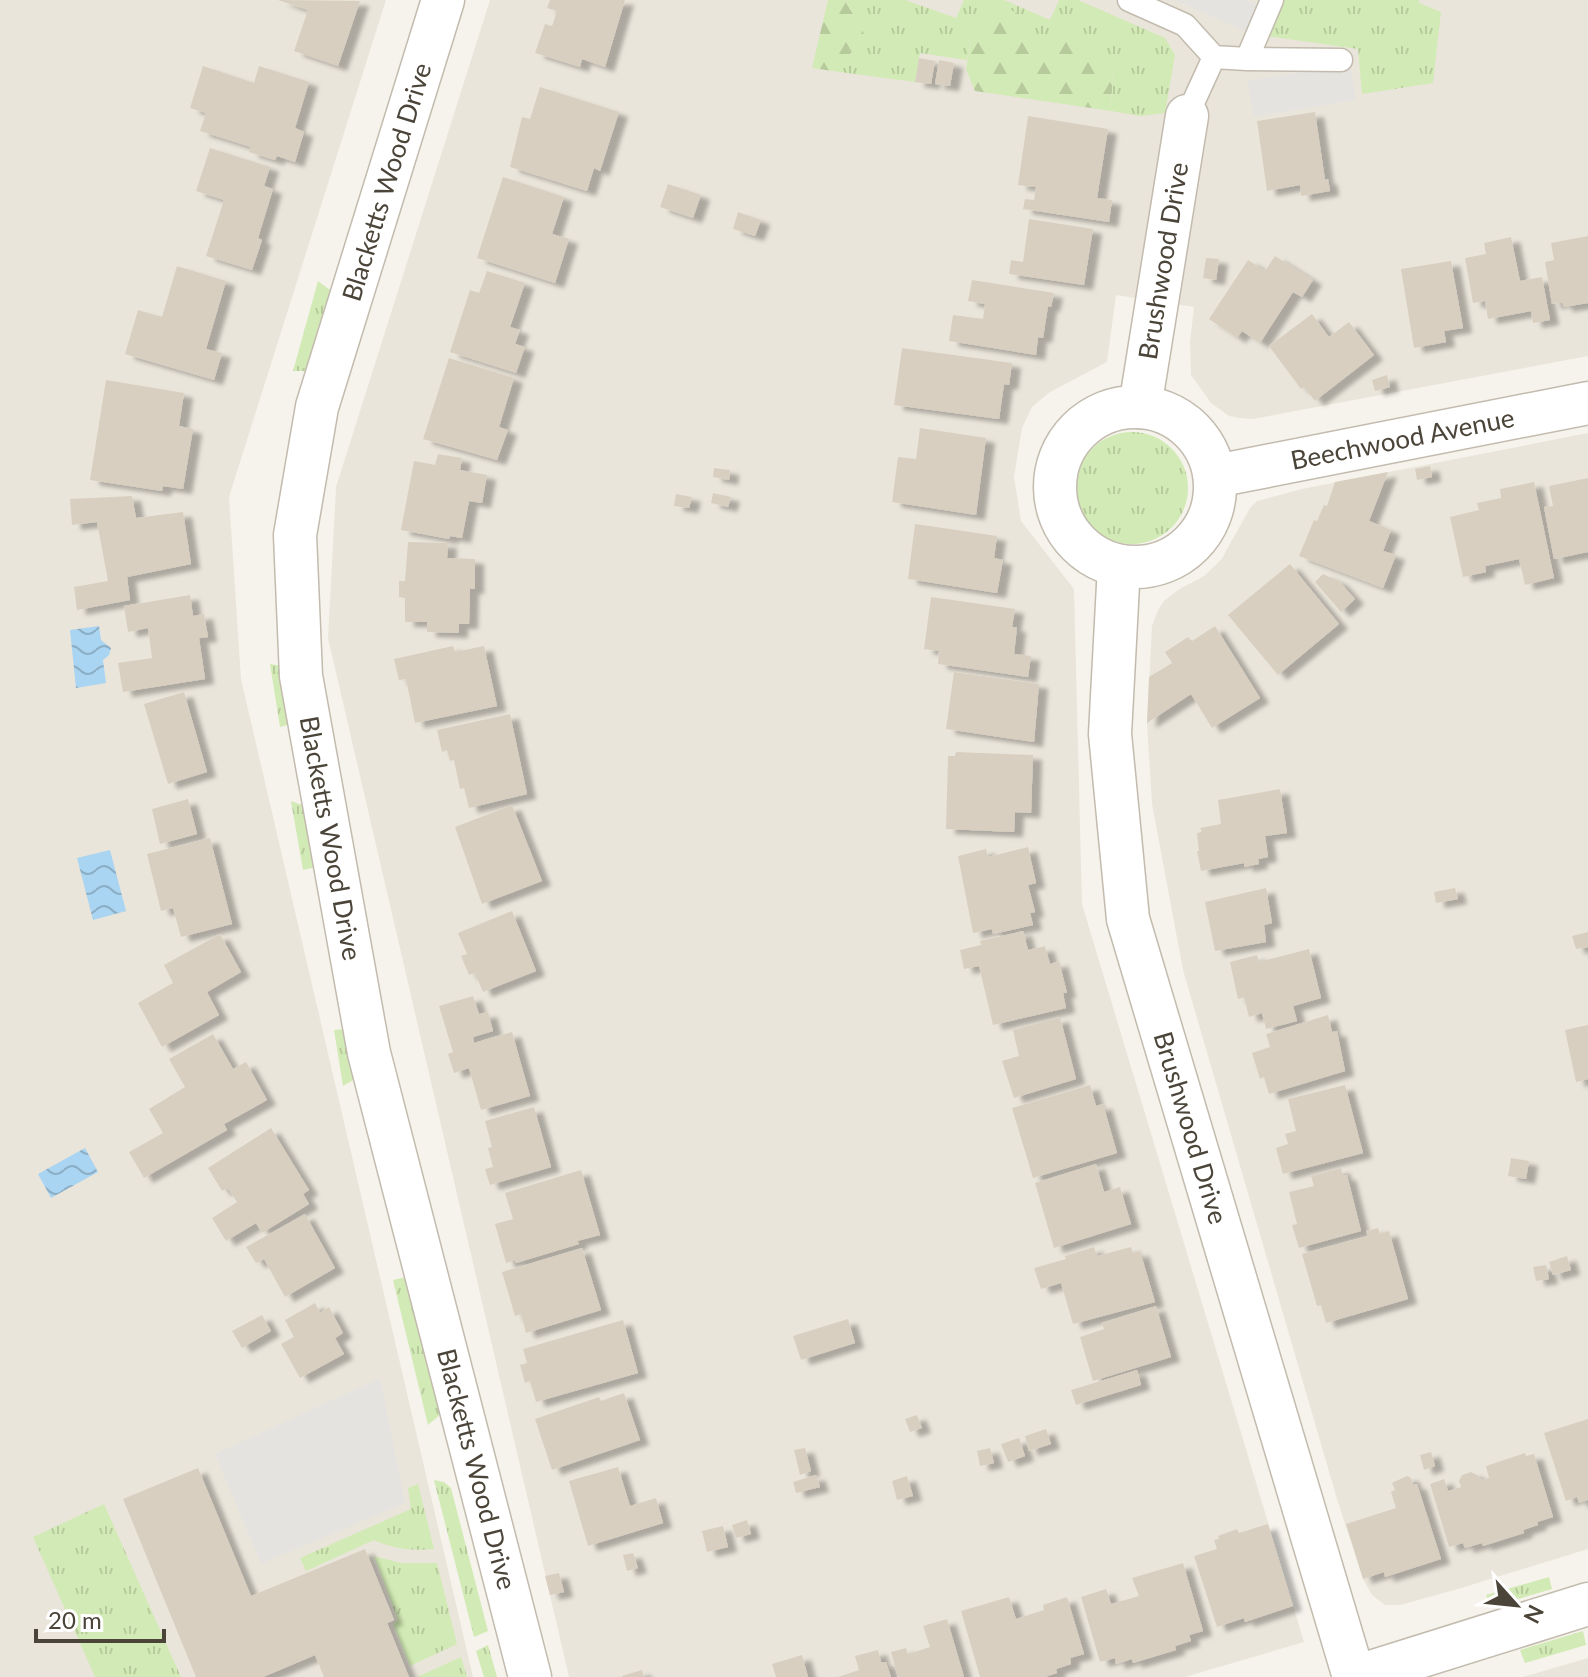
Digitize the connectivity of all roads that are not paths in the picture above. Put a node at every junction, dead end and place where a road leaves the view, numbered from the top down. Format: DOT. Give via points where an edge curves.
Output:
graph roads {
  1 [pos="443,0"];
  2 [pos="1129,0"];
  3 [pos="1272,0"];
  4 [pos="1214,57"];
  5 [pos="1247,59"];
  6 [pos="1341,60"];
  7 [pos="1187,116"];
  8 [pos="1588,403"];
  9 [pos="1140,407"];
  10 [pos="1216,476"];
  11 [pos="1119,566"];
  12 [pos="1588,1604"];
  13 [pos="530,1677"];
  14 [pos="1354,1677"];
  1 -- 13 [label="street, Blacketts Wood Drive" via="317,407 295,535 301,676 369,1053"];
  2 -- 4 [label="lane" via="1185,25"];
  3 -- 5 [label="lane"];
  4 -- 5 [label="lane"];
  4 -- 7 [label="lane"];
  5 -- 6 [label="lane"];
  7 -- 9 [label="street, Brushwood Drive"];
  8 -- 10 [label="street, Beechwood Avenue"];
  9 -- 10 [label="street" via="1182,422 1199,438"];
  9 -- 11 [label="street" via="1113,410 1088,421 1058,464 1060,516 1084,548"];
  10 -- 11 [label="street" via="1213,506 1188,547 1144,567"];
  11 -- 14 [label="street, Brushwood Drive" via="1110,734 1128,919"];
  12 -- 14 [label="street"];
}
